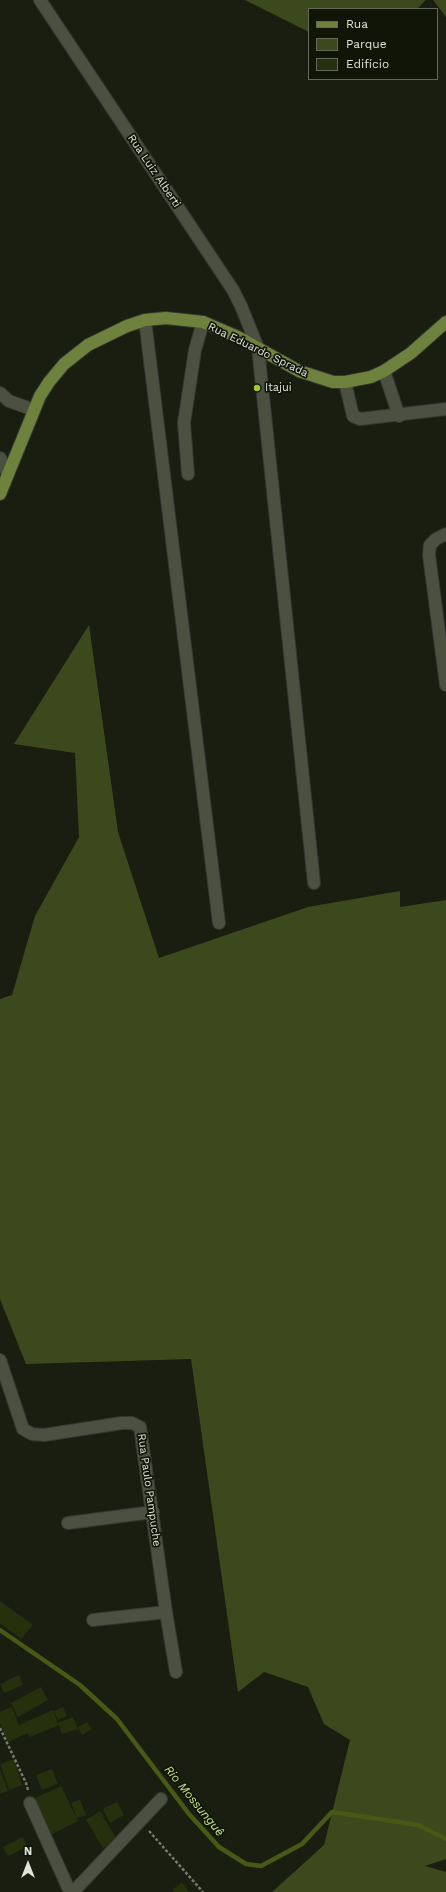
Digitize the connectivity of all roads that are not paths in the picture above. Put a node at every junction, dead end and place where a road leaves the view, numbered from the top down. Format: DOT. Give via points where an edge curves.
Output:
graph roads {
  1 [pos="40,0"];
  2 [pos="145,320"];
  3 [pos="203,322"];
  4 [pos="446,322"];
  5 [pos="258,348"];
  6 [pos="384,371"];
  7 [pos="345,382"];
  8 [pos="0,393"];
  9 [pos="34,410"];
  10 [pos="446,410"];
  11 [pos="399,416"];
  12 [pos="0,458"];
  13 [pos="8,474"];
  14 [pos="188,474"];
  15 [pos="0,494"];
  16 [pos="446,534"];
  17 [pos="446,685"];
  18 [pos="314,883"];
  19 [pos="219,923"];
  20 [pos="0,1360"];
  21 [pos="153,1512"];
  22 [pos="68,1523"];
  23 [pos="166,1612"];
  24 [pos="93,1620"];
  25 [pos="176,1672"];
  26 [pos="161,1799"];
  27 [pos="30,1803"];
  28 [pos="72,1892"];
  1 -- 5 [label="street, Rua Luiz Alberti" via="233,290"];
  2 -- 3 [label="main road, Rua Eduardo Sprada" via="166,318"];
  2 -- 9 [label="main road, Rua Eduardo Sprada" via="107,334 64,364 49,382"];
  2 -- 19 [label="street"];
  3 -- 5 [label="main road, Rua Eduardo Sprada"];
  3 -- 14 [label="street" via="195,350 184,423"];
  4 -- 6 [label="main road, Rua Eduardo Sprada" via="411,353"];
  5 -- 7 [label="main road, Rua Eduardo Sprada" via="283,363 317,378"];
  5 -- 18 [label="street, Rua Luiz Alberti"];
  6 -- 7 [label="main road, Rua Eduardo Sprada"];
  6 -- 11 [label="street"];
  7 -- 11 [label="street" via="353,416 360,419"];
  8 -- 9 [label="street" via="10,402"];
  9 -- 13 [label="main road, Rua Eduardo Sprada"];
  10 -- 11 [label="street"];
  12 -- 13 [label="street"];
  13 -- 15 [label="main road, Rua Eduardo Sprada"];
  16 -- 17 [label="street" via="436,538 430,546 429,555"];
  20 -- 21 [label="street, Rua Paulo Pampuche" via="23,1429 32,1434 44,1435 122,1423 132,1423 140,1427"];
  21 -- 22 [label="street"];
  21 -- 23 [label="street, Rua Paulo Pampuche"];
  23 -- 24 [label="street"];
  23 -- 25 [label="street, Rua Paulo Pampuche"];
  26 -- 28 [label="street"];
  27 -- 28 [label="street"];
}
